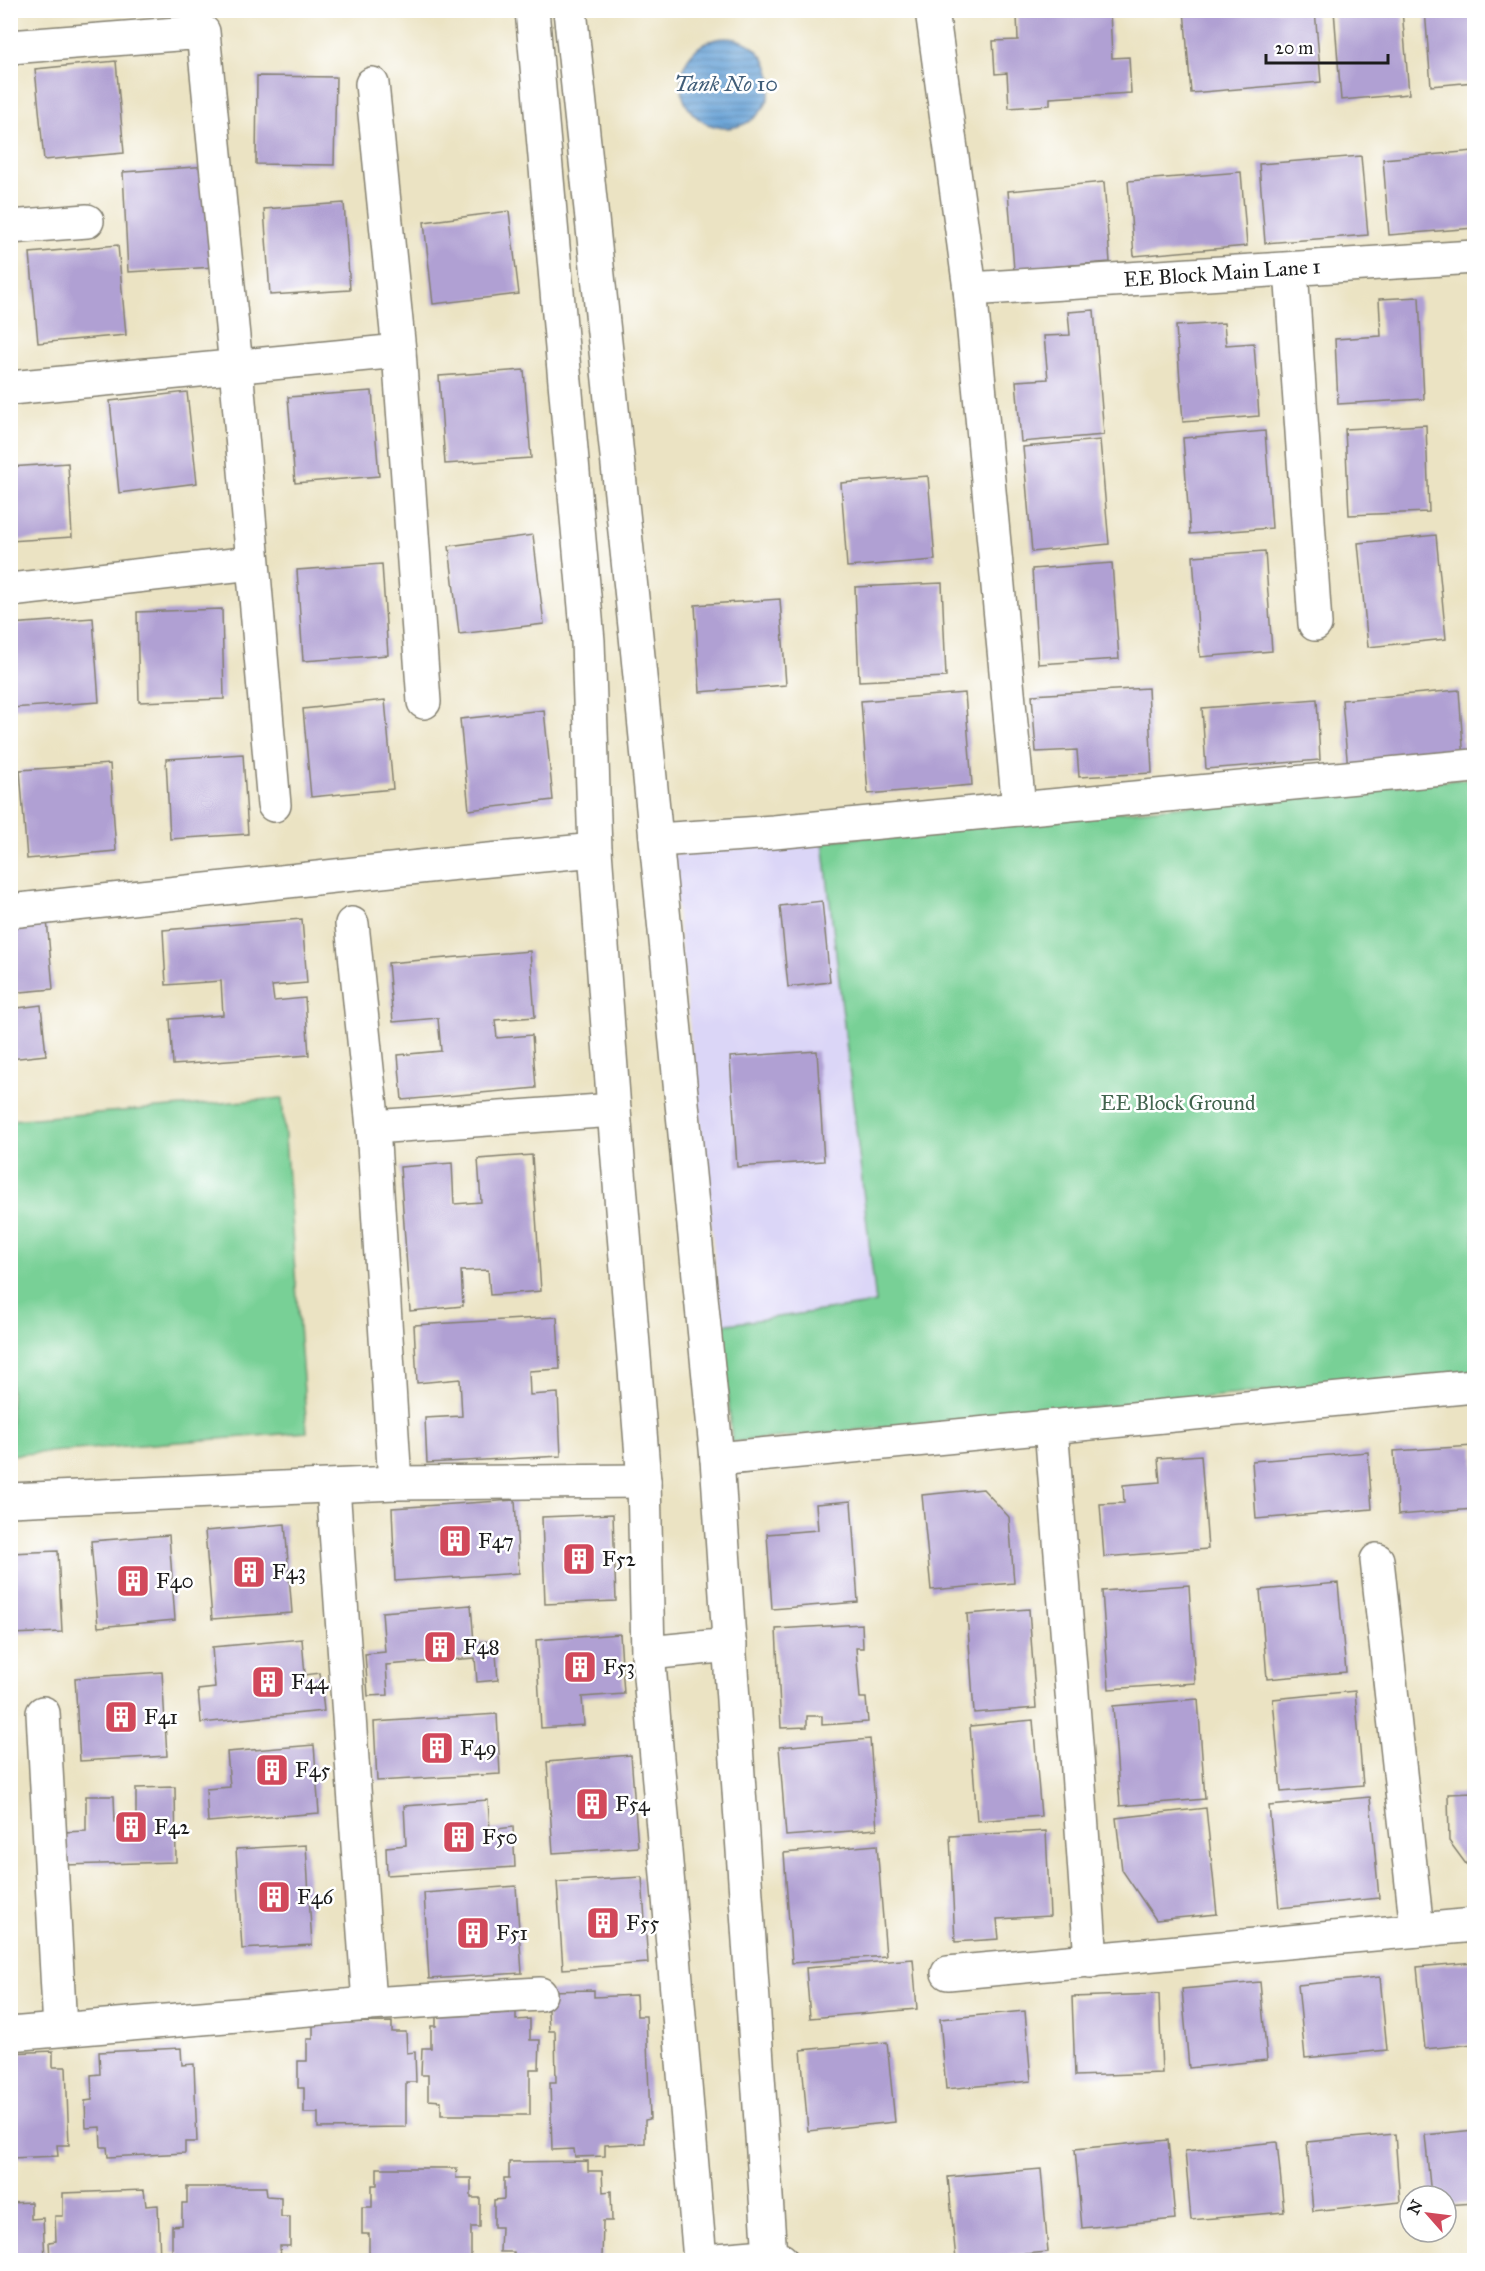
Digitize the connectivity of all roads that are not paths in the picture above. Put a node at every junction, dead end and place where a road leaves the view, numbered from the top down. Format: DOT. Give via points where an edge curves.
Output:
graph roads {
  1 [pos="532,10"];
  2 [pos="570,10"];
  3 [pos="932,10"];
  4 [pos="202,21"];
  5 [pos="10,47"];
  6 [pos="372,84"];
  7 [pos="87,221"];
  8 [pos="10,227"];
  9 [pos="1474,257"];
  10 [pos="1291,269"];
  11 [pos="970,289"];
  12 [pos="399,351"];
  13 [pos="236,367"];
  14 [pos="10,388"];
  15 [pos="252,562"];
  16 [pos="10,590"];
  17 [pos="1315,624"];
  18 [pos="636,636"];
  19 [pos="588,640"];
  20 [pos="424,702"];
  21 [pos="1474,766"];
  22 [pos="274,805"];
  23 [pos="1019,809"];
  24 [pos="657,840"];
  25 [pos="595,850"];
  26 [pos="10,911"];
  27 [pos="352,924"];
  28 [pos="614,1110"];
  29 [pos="373,1127"];
  30 [pos="1474,1386"];
  31 [pos="1051,1427"];
  32 [pos="717,1459"];
  33 [pos="644,1481"];
  34 [pos="395,1483"];
  35 [pos="333,1488"];
  36 [pos="10,1500"];
  37 [pos="1377,1560"];
  38 [pos="730,1645"];
  39 [pos="648,1653"];
  40 [pos="43,1713"];
  41 [pos="1474,1925"];
  42 [pos="1417,1930"];
  43 [pos="1090,1961"];
  44 [pos="948,1973"];
  45 [pos="540,1994"];
  46 [pos="369,2004"];
  47 [pos="60,2030"];
  48 [pos="10,2034"];
  49 [pos="776,2259"];
  50 [pos="700,2260"];
  51 [pos="717,2260"];
  1 -- 19 [label="street"];
  2 -- 18 [label="street"];
  3 -- 11 [label="street"];
  4 -- 5 [label="street"];
  4 -- 13 [label="street"];
  6 -- 12 [label="street"];
  7 -- 8 [label="street"];
  9 -- 10 [label="street, EE Block Main Lane 1"];
  10 -- 11 [label="street, EE Block Main Lane 1"];
  10 -- 17 [label="street"];
  11 -- 23 [label="street"];
  12 -- 13 [label="street"];
  12 -- 20 [label="street"];
  13 -- 14 [label="street"];
  13 -- 15 [label="street"];
  15 -- 16 [label="street"];
  15 -- 22 [label="street"];
  18 -- 19 [label="street"];
  18 -- 24 [label="street"];
  19 -- 25 [label="street"];
  21 -- 23 [label="street"];
  23 -- 24 [label="street"];
  24 -- 32 [label="street"];
  25 -- 26 [label="street"];
  25 -- 28 [label="street"];
  27 -- 29 [label="street"];
  28 -- 29 [label="street"];
  28 -- 33 [label="street"];
  29 -- 34 [label="street"];
  30 -- 31 [label="street"];
  31 -- 32 [label="street"];
  31 -- 43 [label="street"];
  32 -- 38 [label="street"];
  33 -- 34 [label="street"];
  33 -- 39 [label="street"];
  34 -- 35 [label="street"];
  35 -- 36 [label="street"];
  35 -- 46 [label="street"];
  37 -- 42 [label="street"];
  38 -- 39 [label="street"];
  38 -- 49 [label="street"];
  39 -- 50 [label="street"];
  40 -- 47 [label="street"];
  41 -- 42 [label="street"];
  42 -- 43 [label="street"];
  43 -- 44 [label="street"];
  45 -- 46 [label="street"];
  46 -- 47 [label="street"];
  47 -- 48 [label="street"];
  49 -- 51 [label="street" via="765,2256"];
}
